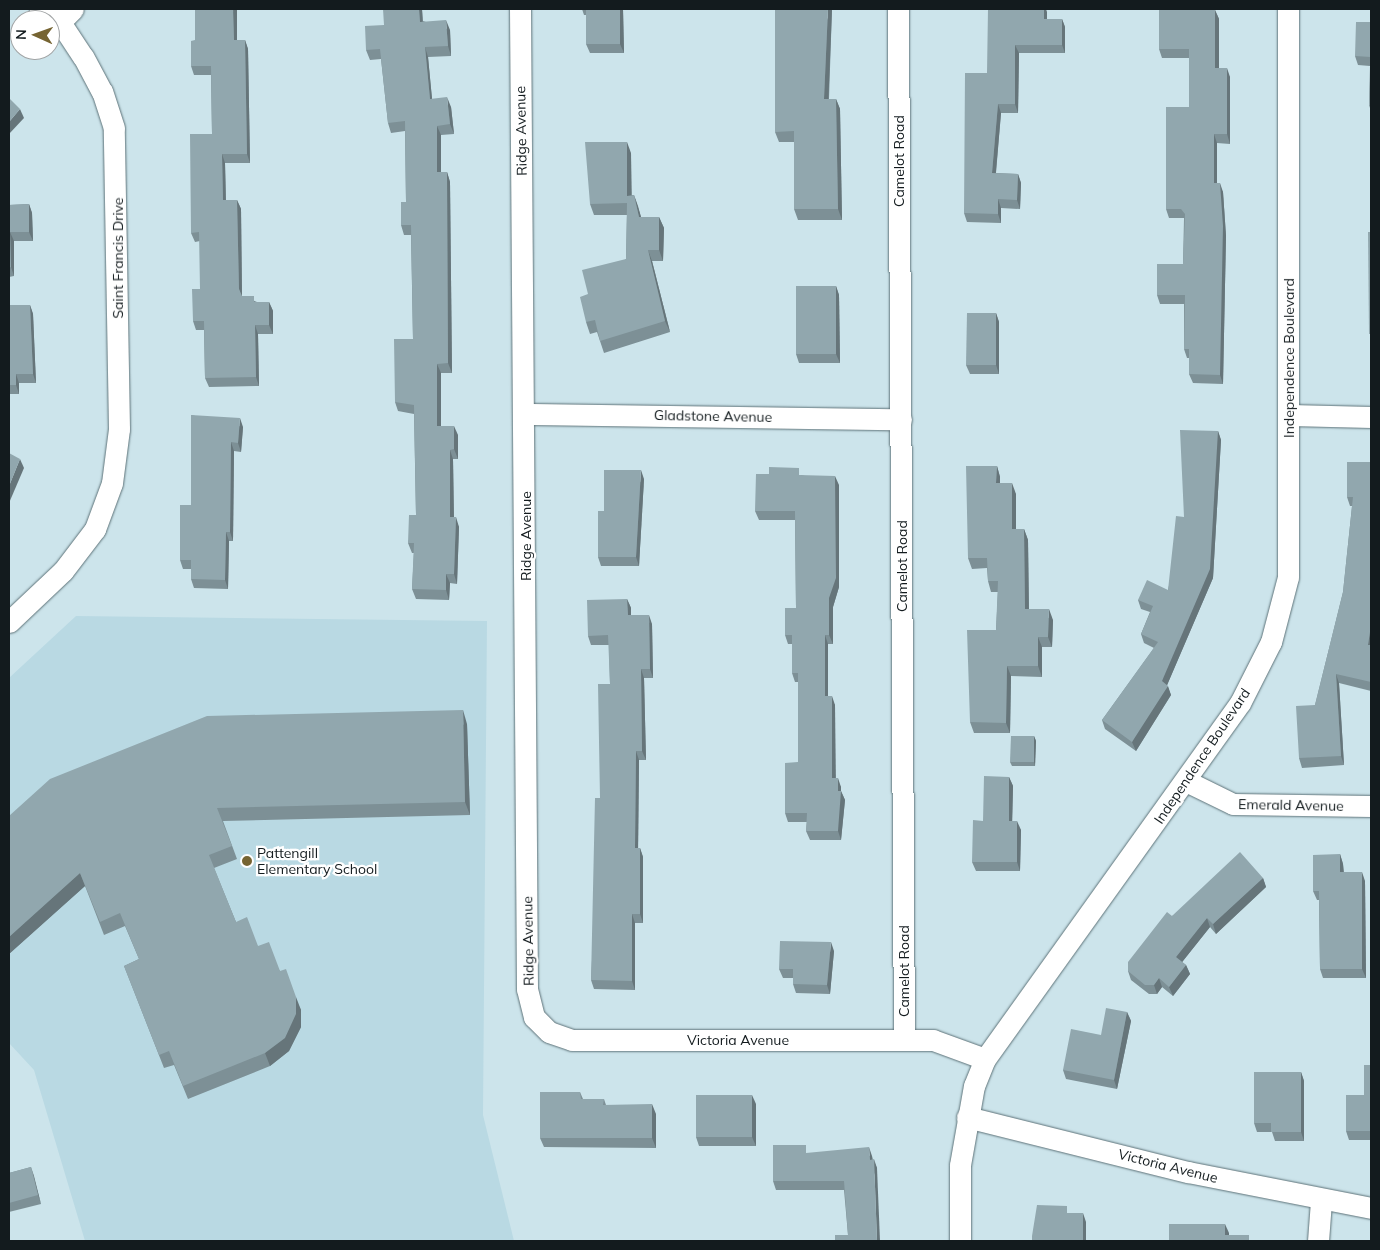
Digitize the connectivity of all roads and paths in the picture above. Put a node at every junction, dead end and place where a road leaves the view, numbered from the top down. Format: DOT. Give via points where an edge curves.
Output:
graph roads {
  1 [pos="40,9"];
  2 [pos="520,9"];
  3 [pos="898,9"];
  4 [pos="1288,9"];
  5 [pos="67,15"];
  6 [pos="525,414"];
  7 [pos="1290,415"];
  8 [pos="1371,417"];
  9 [pos="901,419"];
  10 [pos="9,622"];
  11 [pos="1186,781"];
  12 [pos="1371,806"];
  13 [pos="572,1040"];
  14 [pos="904,1040"];
  15 [pos="985,1059"];
  16 [pos="967,1117"];
  17 [pos="1321,1201"];
  18 [pos="1371,1208"];
  19 [pos="960,1241"];
  20 [pos="1318,1241"];
  1 -- 5 [label="street, Saint Francis Drive"];
  2 -- 6 [label="street, Ridge Avenue"];
  3 -- 9 [label="street, Camelot Road"];
  4 -- 7 [label="street, Independence Boulevard"];
  5 -- 10 [label="street, Saint Francis Drive" via="102,92 114,128 119,429 112,483 95,529 63,571"];
  6 -- 9 [label="street, Gladstone Avenue"];
  6 -- 13 [label="street, Ridge Avenue" via="527,989 534,1018 549,1032"];
  7 -- 8 [label="street"];
  7 -- 11 [label="street, Independence Boulevard" via="1288,577 1271,642 1240,704"];
  9 -- 14 [label="street, Camelot Road"];
  11 -- 12 [label="street, Emerald Avenue" via="1232,804"];
  11 -- 15 [label="street, Independence Boulevard"];
  13 -- 14 [label="street, Victoria Avenue"];
  14 -- 15 [label="street" via="933,1040"];
  15 -- 16 [label="street, Independence Boulevard"];
  16 -- 17 [label="street, Victoria Avenue"];
  16 -- 19 [label="street, Independence Boulevard" via="960,1165"];
  17 -- 18 [label="street, Victoria Avenue"];
  17 -- 20 [label="street"];
}
